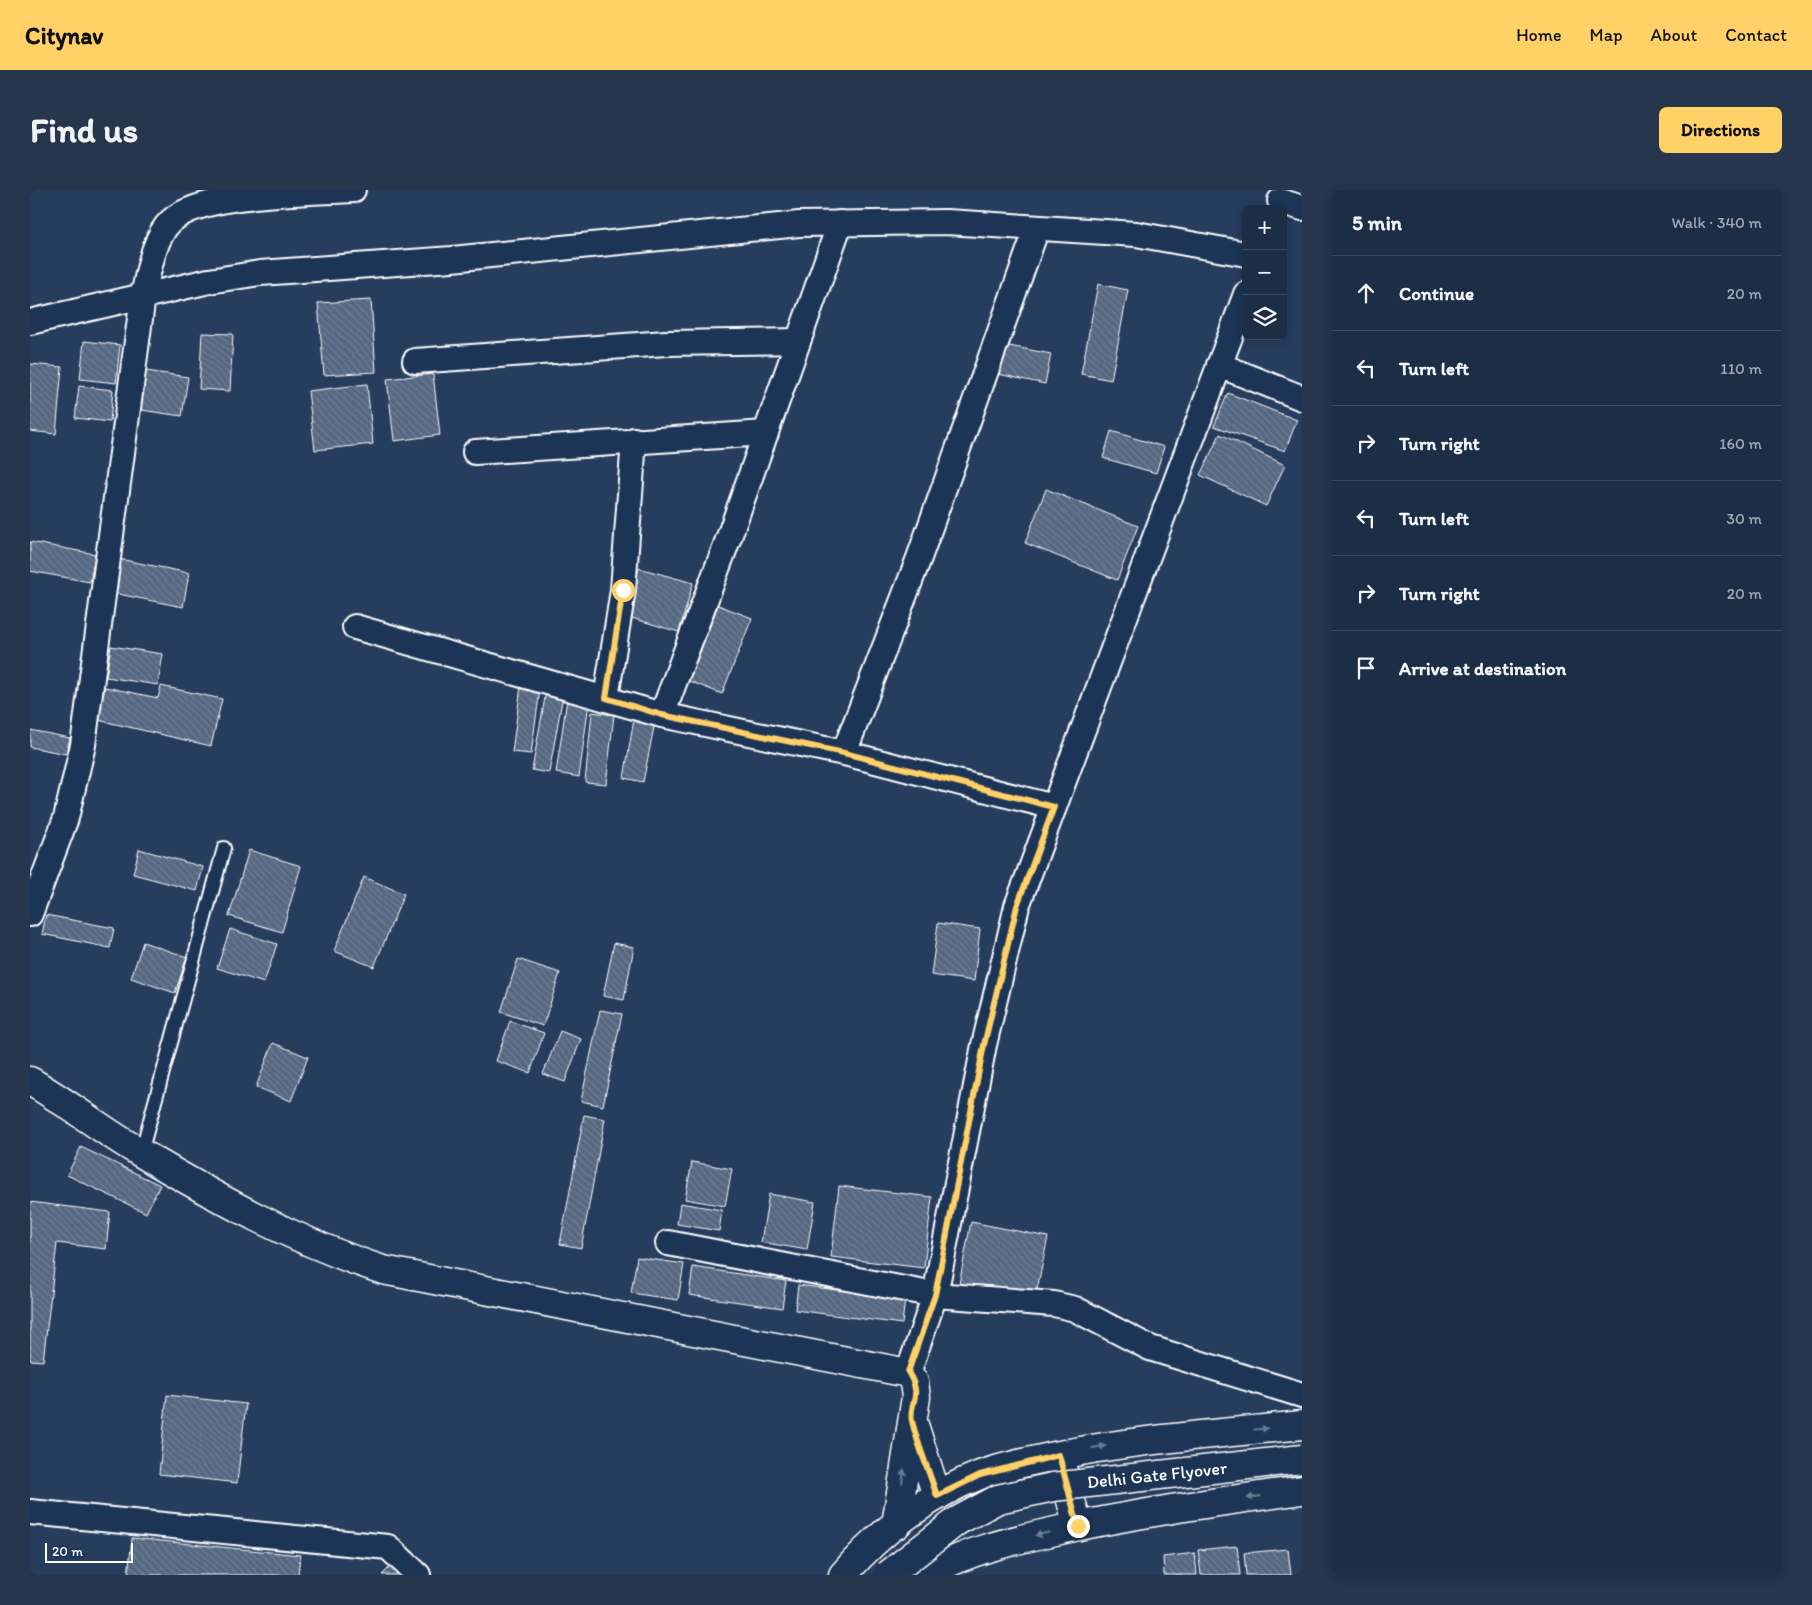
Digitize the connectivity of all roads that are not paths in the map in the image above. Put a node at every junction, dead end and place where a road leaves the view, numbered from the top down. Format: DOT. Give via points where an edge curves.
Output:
graph roads {
  1 [pos="353,190"];
  2 [pos="326,191"];
  3 [pos="840,223"];
  4 [pos="1037,228"];
  5 [pos="1242,253"];
  6 [pos="1246,295"];
  7 [pos="142,296"];
  8 [pos="30,322"];
  9 [pos="798,341"];
  10 [pos="415,361"];
  11 [pos="1219,365"];
  12 [pos="1302,398"];
  13 [pos="766,433"];
  14 [pos="634,440"];
  15 [pos="475,452"];
  16 [pos="355,627"];
  17 [pos="606,698"];
  18 [pos="662,715"];
  19 [pos="844,753"];
  20 [pos="1054,807"];
  21 [pos="224,848"];
  22 [pos="30,914"];
  23 [pos="30,1081"];
  24 [pos="141,1153"];
  25 [pos="668,1243"];
  26 [pos="935,1295"];
  27 [pos="908,1372"];
  28 [pos="1302,1395"];
  29 [pos="912,1418"];
  30 [pos="1302,1425"];
  31 [pos="1059,1455"];
  32 [pos="1302,1459"];
  33 [pos="1302,1490"];
  34 [pos="937,1496"];
  35 [pos="30,1512"];
  36 [pos="896,1525"];
  37 [pos="1078,1526"];
  38 [pos="418,1575"];
  39 [pos="843,1575"];
  40 [pos="888,1575"];
  41 [pos="926,1575"];
  1 -- 2 [label="street"];
  2 -- 7 [label="street" via="221,200 192,208 170,222 155,248"];
  3 -- 4 [label="street" via="947,222"];
  3 -- 7 [label="street" via="799,224 452,259 260,273"];
  3 -- 9 [label="street"];
  4 -- 5 [label="street" via="1136,234"];
  4 -- 19 [label="street" via="919,558"];
  6 -- 11 [label="street"];
  7 -- 8 [label="street"];
  7 -- 22 [label="street" via="83,745 66,818"];
  9 -- 10 [label="street" via="666,343"];
  9 -- 13 [label="street"];
  11 -- 12 [label="street"];
  11 -- 20 [label="street"];
  13 -- 14 [label="street"];
  13 -- 18 [label="street"];
  14 -- 15 [label="street"];
  14 -- 17 [label="street" via="623,590"];
  16 -- 17 [label="street"];
  17 -- 18 [label="street"];
  18 -- 19 [label="street"];
  19 -- 20 [label="street"];
  20 -- 26 [label="street" via="1017,906 984,1045"];
  21 -- 24 [label="lane"];
  23 -- 24 [label="main road"];
  24 -- 27 [label="main road" via="285,1233 382,1270"];
  25 -- 26 [label="street"];
  26 -- 27 [label="street"];
  26 -- 28 [label="street" via="1054,1304 1075,1309 1150,1348"];
  27 -- 29 [label="main road" via="914,1382 916,1397"];
  29 -- 34 [label="main road"];
  36 -- 29 [label="main road, one-way"];
  31 -- 30 [label="main road, one-way" via="1095,1447"];
  31 -- 34 [label="main road" via="980,1475"];
  31 -- 37 [label="main road"];
  32 -- 40 [label="main road, Delhi Gate Flyover, bridge" via="1053,1487 998,1499 957,1520"];
  33 -- 37 [label="main road, one-way" via="1145,1511"];
  34 -- 36 [label="main road"];
  35 -- 38 [label="street" via="388,1547"];
  36 -- 39 [label="main road" via="856,1559"];
  37 -- 41 [label="main road, one-way" via="969,1553"];
}
